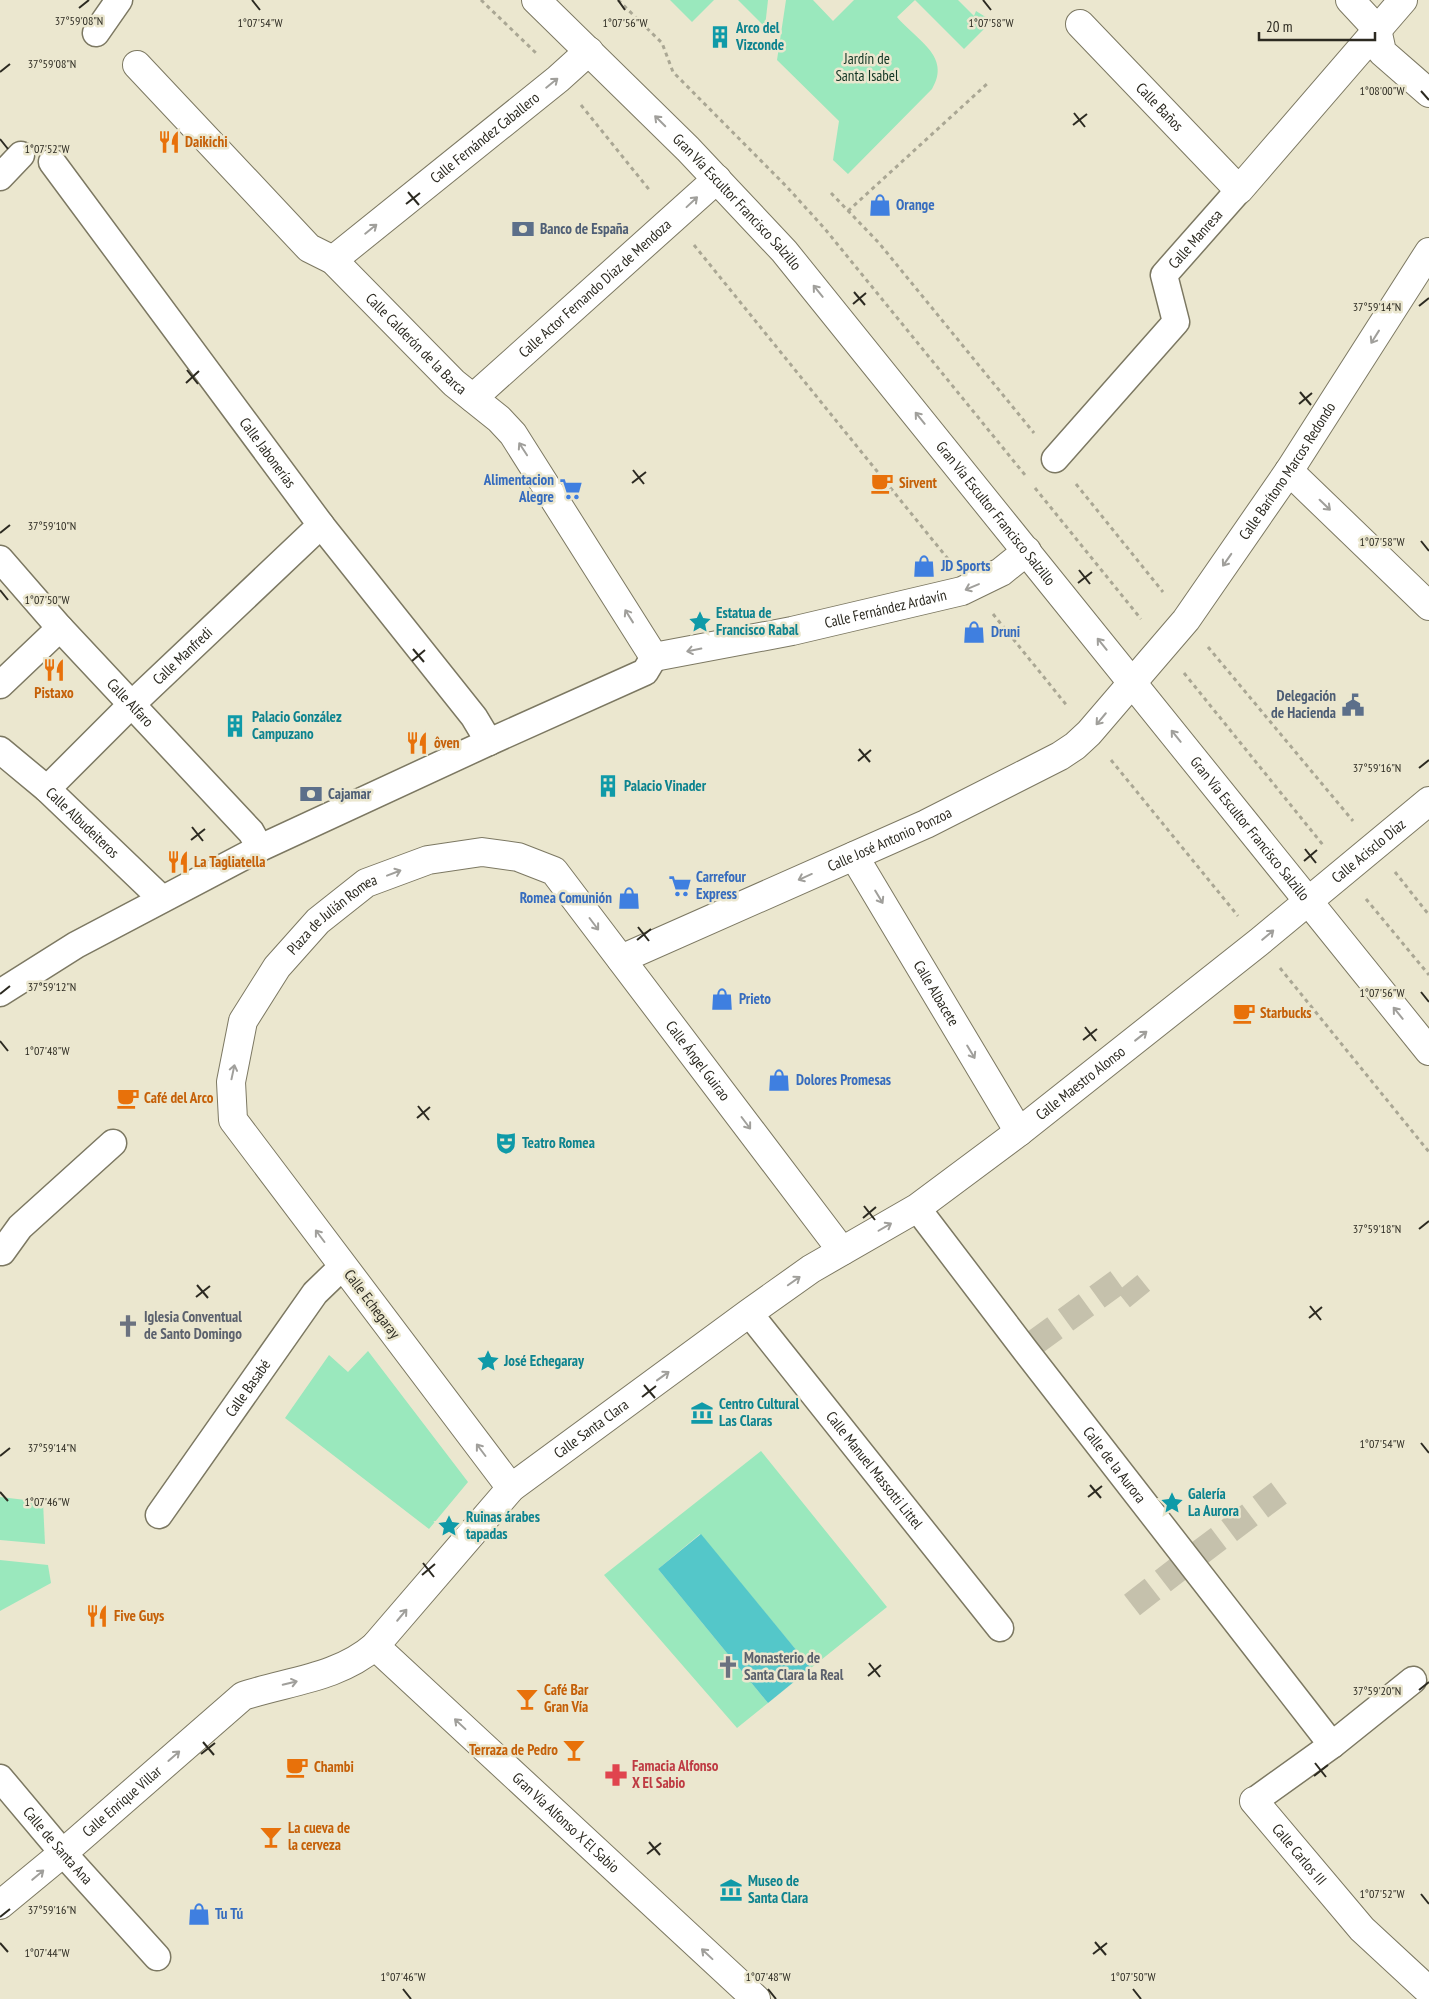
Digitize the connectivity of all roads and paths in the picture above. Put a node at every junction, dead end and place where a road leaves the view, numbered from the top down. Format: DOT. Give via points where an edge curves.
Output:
graph roads {
  1 [pos="119,0"];
  2 [pos="536,0"];
  3 [pos="618,0"];
  4 [pos="1350,0"];
  5 [pos="1403,0"];
  6 [pos="1080,24"];
  7 [pos="1377,29"];
  8 [pos="96,33"];
  9 [pos="589,51"];
  10 [pos="137,65"];
  11 [pos="988,83"];
  12 [pos="1429,93"];
  13 [pos="22,155"];
  14 [pos="52,162"];
  15 [pos="0,177"];
  16 [pos="718,179"];
  17 [pos="1239,190"];
  18 [pos="830,193"];
  19 [pos="848,211"];
  20 [pos="1429,252"];
  21 [pos="333,260"];
  22 [pos="473,398"];
  23 [pos="1055,459"];
  24 [pos="1290,471"];
  25 [pos="1027,479"];
  26 [pos="1033,486"];
  27 [pos="321,525"];
  28 [pos="1027,551"];
  29 [pos="0,559"];
  30 [pos="1429,606"];
  31 [pos="1186,620"];
  32 [pos="60,628"];
  33 [pos="1163,647"];
  34 [pos="654,657"];
  35 [pos="1132,682"];
  36 [pos="0,685"];
  37 [pos="132,704"];
  38 [pos="489,742"];
  39 [pos="0,750"];
  40 [pos="47,789"];
  41 [pos="1429,801"];
  42 [pos="1374,846"];
  43 [pos="260,848"];
  44 [pos="854,856"];
  45 [pos="554,871"];
  46 [pos="1344,872"];
  47 [pos="162,899"];
  48 [pos="1309,901"];
  49 [pos="1429,915"];
  50 [pos="621,959"];
  51 [pos="1429,976"];
  52 [pos="0,993"];
  53 [pos="1429,1050"];
  54 [pos="232,1120"];
  55 [pos="1019,1132"];
  56 [pos="113,1143"];
  57 [pos="917,1208"];
  58 [pos="842,1251"];
  59 [pos="2,1252"];
  60 [pos="343,1266"];
  61 [pos="748,1313"];
  62 [pos="511,1488"];
  63 [pos="159,1515"];
  64 [pos="1000,1628"];
  65 [pos="375,1646"];
  66 [pos="1414,1680"];
  67 [pos="243,1696"];
  68 [pos="1332,1745"];
  69 [pos="0,1778"];
  70 [pos="1254,1801"];
  71 [pos="63,1854"];
  72 [pos="0,1905"];
  73 [pos="157,1957"];
  74 [pos="1429,1992"];
  75 [pos="756,1999"];
  1 -- 8 [label="street"];
  2 -- 9 [label="street, Gran Vía Escultor Francisco Salzillo"];
  3 -- 25 [label="path" via="662,43 673,72 825,230"];
  4 -- 7 [label="street"];
  5 -- 7 [label="street, Calle Manresa"];
  6 -- 17 [label="street, Calle Baños"];
  7 -- 12 [label="street" via="1382,52"];
  7 -- 17 [label="street, Calle Manresa"];
  16 -- 9 [label="street, Gran Vía Escultor Francisco Salzillo, one-way"];
  21 -- 9 [label="street, Calle Fernández Caballero, one-way"];
  10 -- 21 [label="street, Calle Calderón de la Barca" via="309,248"];
  11 -- 19 [label="path"];
  13 -- 15 [label="street"];
  14 -- 27 [label="street, Calle Jabonerías"];
  22 -- 16 [label="street, Calle Actor Fernando Díaz de Mendoza, one-way"];
  28 -- 16 [label="street, Gran Vía Escultor Francisco Salzillo, one-way" via="818,291"];
  17 -- 23 [label="street, Calle Manresa" via="1164,275 1176,322"];
  18 -- 19 [label="path"];
  19 -- 23 [label="path" via="879,243"];
  20 -- 24 [label="street, Calle Barítono Marcos Redondo, one-way"];
  21 -- 22 [label="street, Calle Calderón de la Barca"];
  34 -- 22 [label="street, Calle Calderón de la Barca, one-way" via="513,434"];
  23 -- 31 [label="path"];
  24 -- 30 [label="street, one-way"];
  24 -- 31 [label="street, Calle Barítono Marcos Redondo, one-way"];
  26 -- 33 [label="path"];
  27 -- 37 [label="street, Calle Manfredi"];
  27 -- 38 [label="street, Calle Jabonerías" via="474,717"];
  28 -- 34 [label="street, Calle Fernández Ardavín, one-way" via="1001,572 962,591 792,631"];
  35 -- 28 [label="street, Gran Vía Escultor Francisco Salzillo, one-way"];
  29 -- 32 [label="street, Calle Alfaro"];
  31 -- 33 [label="street, Calle Barítono Marcos Redondo"];
  31 -- 42 [label="path"];
  32 -- 36 [label="street"];
  32 -- 37 [label="street, Calle Alfaro"];
  33 -- 35 [label="street, Calle Barítono Marcos Redondo"];
  33 -- 46 [label="path"];
  34 -- 38 [label="street" via="645,672"];
  35 -- 44 [label="street, Calle José Antonio Ponzoa, one-way" via="1089,733 1060,756 926,824"];
  48 -- 35 [label="street, Gran Vía Escultor Francisco Salzillo, one-way"];
  37 -- 40 [label="street, Calle Manfredi"];
  37 -- 43 [label="street, Calle Alfaro" via="251,832"];
  38 -- 43 [label="street"];
  39 -- 40 [label="street, Calle Albudeiteros"];
  40 -- 47 [label="street, Calle Albudeiteros"];
  41 -- 42 [label="street, Calle Acisclo Díaz"];
  42 -- 46 [label="street, Calle Acisclo Díaz"];
  42 -- 49 [label="path"];
  43 -- 47 [label="street"];
  44 -- 50 [label="street, Calle José Antonio Ponzoa, one-way"];
  44 -- 55 [label="street, Calle Albacete, one-way"];
  45 -- 50 [label="street, Calle Ángel Guirao, one-way"];
  54 -- 45 [label="street, Plaza de Julián Romea, one-way" via="230,1082 243,1021 277,967 318,921 366,883 428,860 482,852 518,857"];
  46 -- 48 [label="street, Calle Acisclo Díaz"];
  46 -- 51 [label="path"];
  47 -- 52 [label="street" via="76,945"];
  53 -- 48 [label="street, Gran Vía Escultor Francisco Salzillo, one-way"];
  55 -- 48 [label="street, Calle Maestro Alonso, one-way"];
  50 -- 58 [label="street, Calle Ángel Guirao, one-way"];
  60 -- 54 [label="street, Calle Echegaray, one-way"];
  55 -- 57 [label="street, Calle Maestro Alonso"];
  56 -- 59 [label="street" via="20,1226"];
  58 -- 57 [label="street, Calle Maestro Alonso, one-way"];
  57 -- 68 [label="street, Calle de la Aurora" via="1030,1346 1189,1561"];
  61 -- 58 [label="street, Calle Santa Clara, one-way"];
  62 -- 60 [label="street, Calle Echegaray, one-way"];
  60 -- 63 [label="street, Calle Basabé" via="315,1293"];
  62 -- 61 [label="street, Calle Santa Clara, one-way"];
  61 -- 64 [label="street, Calle Manuel Massotti Littel"];
  65 -- 62 [label="street, Calle Santa Clara, one-way"];
  67 -- 65 [label="street, Calle Santa Clara, one-way" via="345,1667"];
  75 -- 65 [label="street, Gran Vía Alfonso X El Sabio, one-way"];
  66 -- 68 [label="street"];
  71 -- 67 [label="street, Calle Enrique Villar, one-way"];
  68 -- 70 [label="street"];
  69 -- 71 [label="street, Calle de Santa Ana"];
  70 -- 74 [label="street, Calle Carlos III" via="1362,1929"];
  72 -- 71 [label="street, Calle Enrique Villar, one-way"];
  71 -- 73 [label="street, Calle de Santa Ana"];
}
